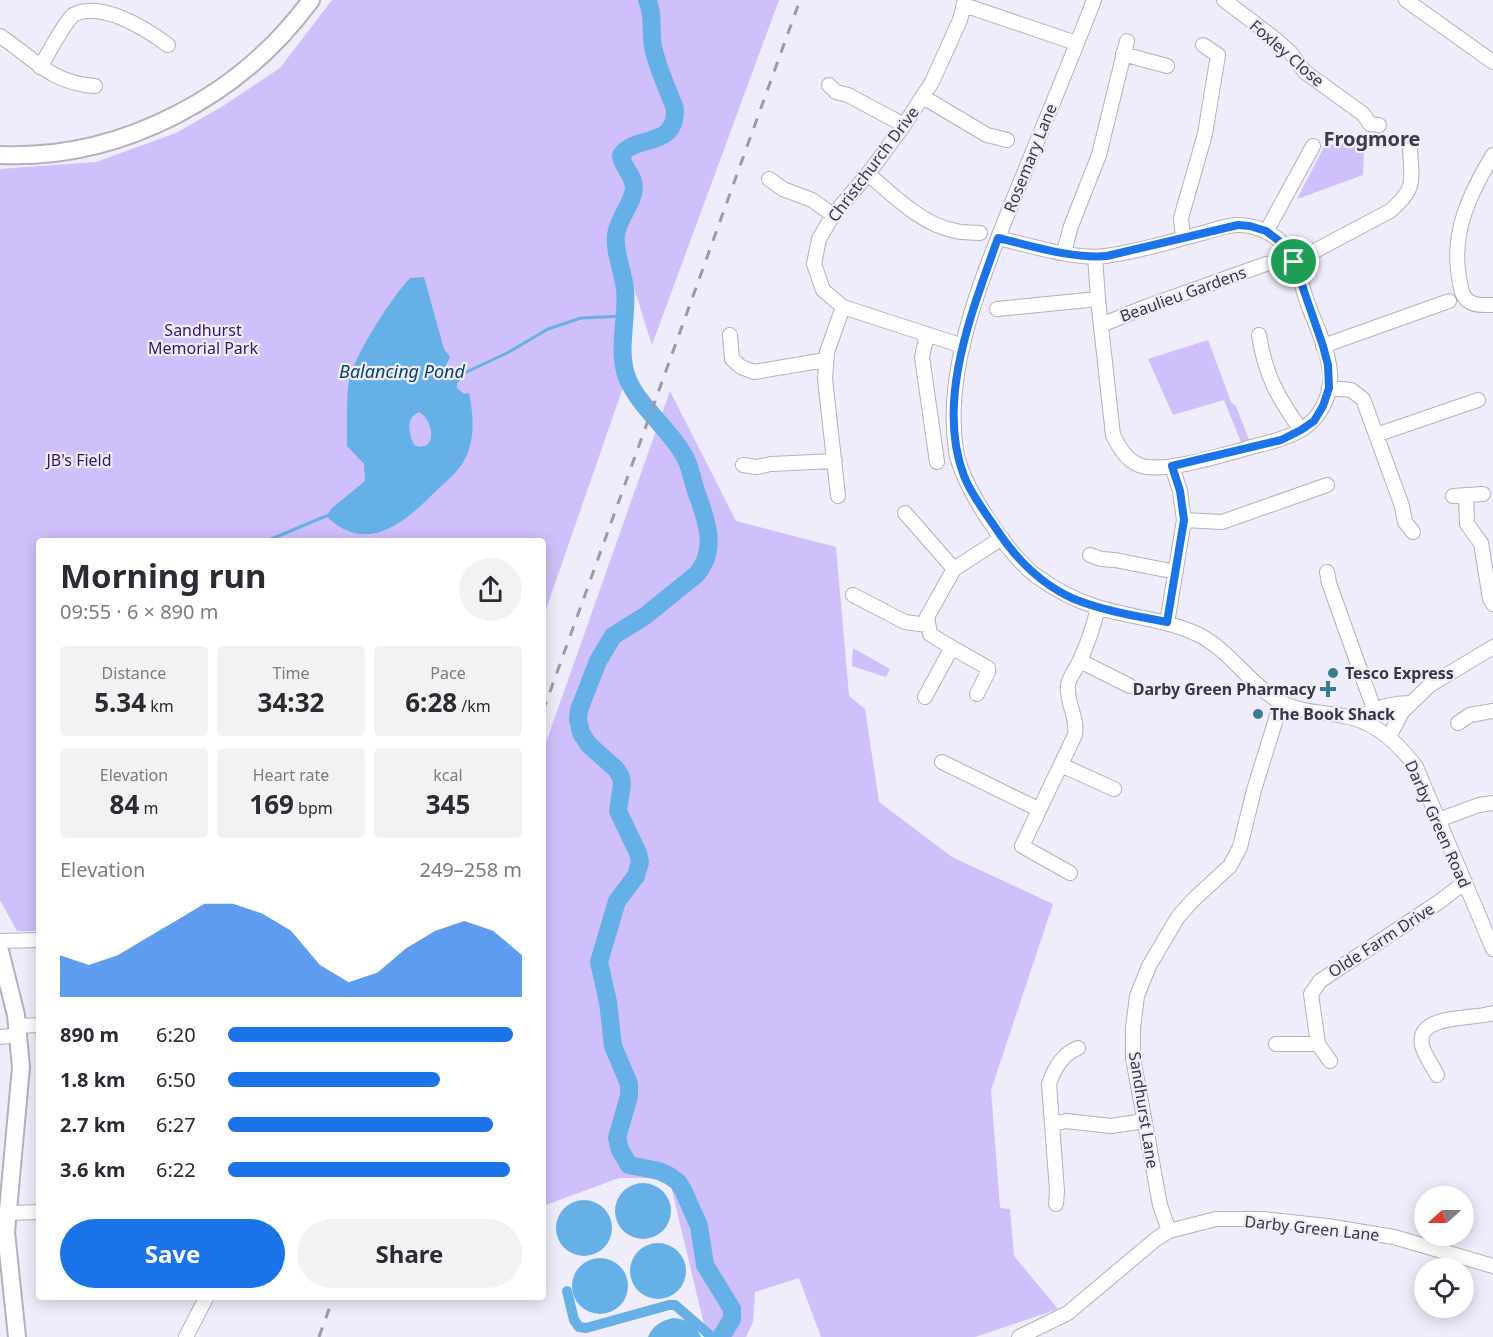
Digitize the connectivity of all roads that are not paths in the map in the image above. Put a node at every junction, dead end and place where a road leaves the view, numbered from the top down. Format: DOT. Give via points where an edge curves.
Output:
graph roads {
  1 [pos="311,0"];
  2 [pos="1094,0"];
  3 [pos="1224,0"];
  4 [pos="1406,0"];
  5 [pos="95,2"];
  6 [pos="964,3"];
  7 [pos="0,36"];
  8 [pos="1076,43"];
  9 [pos="159,45"];
  10 [pos="1203,45"];
  11 [pos="1493,62"];
  12 [pos="1167,66"];
  13 [pos="40,67"];
  14 [pos="829,85"];
  15 [pos="95,86"];
  16 [pos="923,97"];
  17 [pos="904,125"];
  18 [pos="1379,125"];
  19 [pos="1007,140"];
  20 [pos="1313,146"];
  21 [pos="1410,150"];
  22 [pos="1493,155"];
  23 [pos="0,156"];
  24 [pos="868,174"];
  25 [pos="769,179"];
  26 [pos="833,215"];
  27 [pos="1266,231"];
  28 [pos="980,233"];
  29 [pos="998,238"];
  30 [pos="1183,238"];
  31 [pos="1064,252"];
  32 [pos="1095,257"];
  33 [pos="1294,262"];
  34 [pos="1266,264"];
  35 [pos="1098,299"];
  36 [pos="1449,301"];
  37 [pos="1493,305"];
  38 [pos="843,307"];
  39 [pos="997,309"];
  40 [pos="1101,325"];
  41 [pos="927,334"];
  42 [pos="730,335"];
  43 [pos="1259,335"];
  44 [pos="963,346"];
  45 [pos="1323,346"];
  46 [pos="825,360"];
  47 [pos="1329,388"];
  48 [pos="1478,400"];
  49 [pos="1301,430"];
  50 [pos="1376,435"];
  51 [pos="835,461"];
  52 [pos="936,462"];
  53 [pos="743,465"];
  54 [pos="1172,466"];
  55 [pos="1327,485"];
  56 [pos="1483,494"];
  57 [pos="838,496"];
  58 [pos="905,513"];
  59 [pos="1184,520"];
  60 [pos="1413,532"];
  61 [pos="1002,538"];
  62 [pos="1090,555"];
  63 [pos="954,569"];
  64 [pos="1176,572"];
  65 [pos="1327,572"];
  66 [pos="853,595"];
  67 [pos="1493,604"];
  68 [pos="1098,608"];
  69 [pos="1167,622"];
  70 [pos="927,625"];
  71 [pos="1493,647"];
  72 [pos="951,648"];
  73 [pos="1080,661"];
  74 [pos="1130,686"];
  75 [pos="977,694"];
  76 [pos="925,697"];
  77 [pos="1281,703"];
  78 [pos="1410,703"];
  79 [pos="1374,709"];
  80 [pos="1493,711"];
  81 [pos="1359,720"];
  82 [pos="1458,723"];
  83 [pos="1389,736"];
  84 [pos="942,762"];
  85 [pos="1061,765"];
  86 [pos="1114,789"];
  87 [pos="1493,803"];
  88 [pos="1038,809"];
  89 [pos="1438,820"];
  90 [pos="1070,873"];
  91 [pos="1465,882"];
  92 [pos="36,940"];
  93 [pos="0,941"];
  94 [pos="1493,949"];
  95 [pos="0,951"];
  96 [pos="1493,1013"];
  97 [pos="36,1026"];
  98 [pos="18,1031"];
  99 [pos="0,1037"];
  100 [pos="1276,1044"];
  101 [pos="1318,1044"];
  102 [pos="1078,1048"];
  103 [pos="1330,1061"];
  104 [pos="1437,1076"];
  105 [pos="1144,1121"];
  106 [pos="1053,1124"];
  107 [pos="5,1176"];
  108 [pos="1056,1204"];
  109 [pos="36,1212"];
  110 [pos="7,1213"];
  111 [pos="1169,1231"];
  112 [pos="1493,1266"];
  113 [pos="205,1300"];
  114 [pos="17,1337"];
  115 [pos="186,1337"];
  116 [pos="1019,1337"];
  1 -- 23 [label="main road" via="275,44 226,85 180,113 107,142"];
  2 -- 8 [label="street, Rosemary Lane"];
  3 -- 18 [label="street, Foxley Close" via="1282,45 1305,72 1363,114 1370,124"];
  4 -- 11 [label="street"];
  5 -- 9 [label="street" via="113,9"];
  5 -- 13 [label="street" via="73,16"];
  6 -- 8 [label="street"];
  6 -- 16 [label="street, Christchurch Drive" via="948,49"];
  7 -- 13 [label="street"];
  8 -- 29 [label="street, Rosemary Lane"];
  10 -- 30 [label="street" via="1218,55 1205,134 1181,218"];
  12 -- 31 [label="street" via="1125,48 1099,155"];
  13 -- 15 [label="street" via="76,90"];
  14 -- 17 [label="street"];
  16 -- 17 [label="street, Christchurch Drive"];
  16 -- 19 [label="street" via="987,135"];
  17 -- 24 [label="street, Christchurch Drive"];
  20 -- 27 [label="street"];
  21 -- 33 [label="street" via="1409,192 1402,201"];
  22 -- 37 [label="street" via="1466,206 1457,244 1457,267 1462,294 1468,301"];
  24 -- 26 [label="street, Christchurch Drive"];
  24 -- 28 [label="street" via="929,221 954,231"];
  25 -- 26 [label="street"];
  26 -- 38 [label="street, Christchurch Drive" via="819,239 814,264 823,290"];
  27 -- 30 [label="street" via="1238,225"];
  27 -- 33 [label="street, Beaulieu Gardens" via="1283,244"];
  29 -- 31 [label="street"];
  29 -- 44 [label="street, Rosemary Lane"];
  30 -- 32 [label="street"];
  31 -- 32 [label="street"];
  32 -- 35 [label="street, Beaulieu Gardens"];
  33 -- 45 [label="street, Beaulieu Gardens"];
  34 -- 40 [label="street, Beaulieu Gardens"];
  35 -- 39 [label="street, Beaulieu Gardens"];
  35 -- 40 [label="street, Beaulieu Gardens"];
  36 -- 45 [label="street"];
  38 -- 41 [label="street, Christchurch Drive"];
  38 -- 46 [label="street"];
  40 -- 54 [label="street, Beaulieu Gardens" via="1113,435 1121,451 1138,465"];
  41 -- 44 [label="street, Christchurch Drive"];
  41 -- 52 [label="street" via="922,357"];
  42 -- 46 [label="street" via="732,359 754,372"];
  43 -- 49 [label="street" via="1262,357 1279,400"];
  44 -- 61 [label="street, Rosemary Lane" via="956,390 957,452 965,478"];
  45 -- 47 [label="street, Beaulieu Gardens"];
  46 -- 51 [label="street"];
  47 -- 49 [label="street, Beaulieu Gardens" via="1314,421"];
  47 -- 50 [label="street" via="1352,390 1363,399"];
  48 -- 50 [label="street"];
  49 -- 54 [label="street, Beaulieu Gardens" via="1281,440"];
  50 -- 60 [label="street" via="1405,522"];
  51 -- 53 [label="street"];
  51 -- 57 [label="street"];
  54 -- 59 [label="street"];
  55 -- 59 [label="street" via="1222,522"];
  56 -- 67 [label="street" via="1460,496 1467,525 1481,543"];
  58 -- 63 [label="street"];
  59 -- 64 [label="street"];
  61 -- 63 [label="street"];
  61 -- 68 [label="street, Rosemary Lane" via="1032,573"];
  62 -- 64 [label="street"];
  63 -- 70 [label="street" via="927,618"];
  64 -- 69 [label="street"];
  65 -- 79 [label="street"];
  66 -- 70 [label="street" via="905,622"];
  68 -- 69 [label="street, Rosemary Lane"];
  68 -- 73 [label="street"];
  69 -- 77 [label="street, Rosemary Lane" via="1202,636"];
  70 -- 72 [label="street" via="930,634"];
  71 -- 78 [label="street" via="1438,680"];
  72 -- 75 [label="street" via="987,668"];
  72 -- 76 [label="street"];
  73 -- 74 [label="street"];
  73 -- 85 [label="street" via="1068,682 1077,725"];
  77 -- 81 [label="street, Rosemary Lane"];
  77 -- 105 [label="street, Sandhurst Lane" via="1240,847 1230,866 1178,917 1149,966 1137,996 1133,1058"];
  78 -- 79 [label="street"];
  78 -- 83 [label="street"];
  79 -- 81 [label="street"];
  80 -- 82 [label="street"];
  81 -- 83 [label="street, Darby Green Road"];
  83 -- 89 [label="street, Darby Green Road" via="1416,767"];
  84 -- 88 [label="street"];
  85 -- 86 [label="street"];
  85 -- 88 [label="street"];
  87 -- 89 [label="street"];
  88 -- 90 [label="street" via="1022,846"];
  89 -- 91 [label="street, Darby Green Road"];
  91 -- 94 [label="street, Darby Green Road"];
  91 -- 101 [label="street, Olde Farm Drive" via="1320,981 1311,994"];
  92 -- 93 [label="street"];
  95 -- 98 [label="main road"];
  96 -- 104 [label="street" via="1443,1020 1429,1026 1423,1034 1422,1046"];
  97 -- 98 [label="street"];
  98 -- 99 [label="street"];
  98 -- 107 [label="main road" via="21,1087"];
  100 -- 101 [label="street"];
  101 -- 103 [label="street, Olde Farm Drive"];
  102 -- 106 [label="street" via="1054,1069 1048,1084"];
  105 -- 106 [label="street" via="1111,1126 1066,1121"];
  105 -- 111 [label="street, Sandhurst Lane" via="1160,1205"];
  106 -- 108 [label="street"];
  107 -- 110 [label="main road"];
  109 -- 110 [label="street"];
  110 -- 114 [label="main road"];
  111 -- 112 [label="street, Darby Green Lane" via="1216,1219 1274,1220 1394,1237"];
  111 -- 116 [label="street, Darby Green Lane" via="1068,1313"];
  113 -- 115 [label="street"];
}
